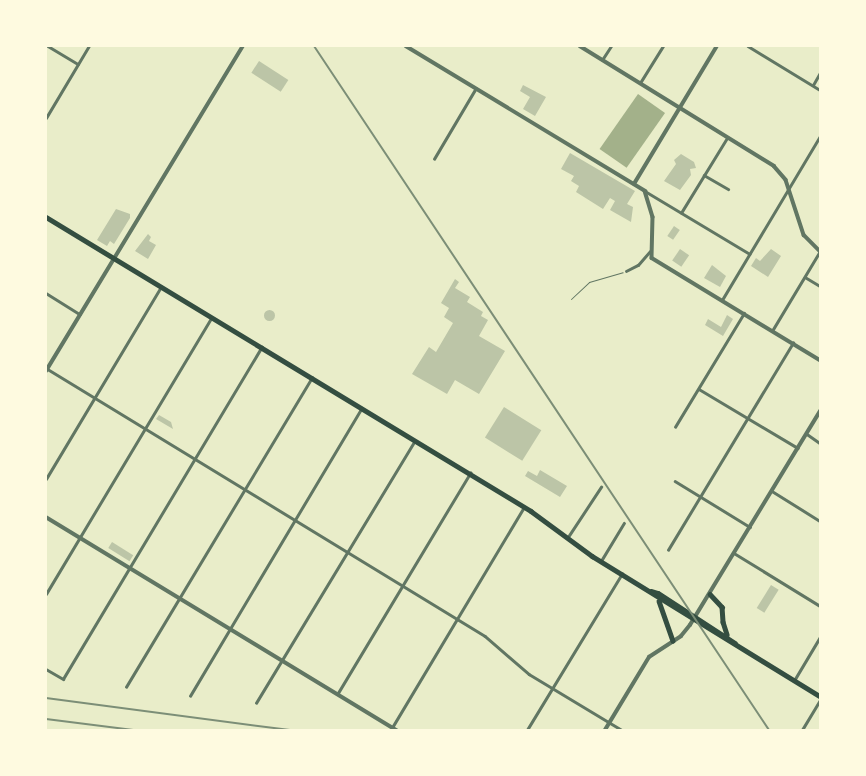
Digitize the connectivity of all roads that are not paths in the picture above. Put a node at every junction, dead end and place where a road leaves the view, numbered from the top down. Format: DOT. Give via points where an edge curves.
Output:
graph roads {
  1 [pos="48,46"];
  2 [pos="89,46"];
  3 [pos="243,46"];
  4 [pos="409,46"];
  5 [pos="580,46"];
  6 [pos="611,46"];
  7 [pos="663,46"];
  8 [pos="717,46"];
  9 [pos="748,46"];
  10 [pos="602,60"];
  11 [pos="78,64"];
  12 [pos="821,73"];
  13 [pos="640,83"];
  14 [pos="813,85"];
  15 [pos="476,88"];
  16 [pos="821,90"];
  17 [pos="680,108"];
  18 [pos="46,118"];
  19 [pos="727,136"];
  20 [pos="821,136"];
  21 [pos="434,159"];
  22 [pos="704,175"];
  23 [pos="634,184"];
  24 [pos="728,189"];
  25 [pos="789,189"];
  26 [pos="645,191"];
  27 [pos="681,213"];
  28 [pos="46,217"];
  29 [pos="650,251"];
  30 [pos="821,251"];
  31 [pos="750,254"];
  32 [pos="114,258"];
  33 [pos="626,271"];
  34 [pos="805,276"];
  35 [pos="821,286"];
  36 [pos="161,287"];
  37 [pos="46,293"];
  38 [pos="571,299"];
  39 [pos="722,300"];
  40 [pos="744,313"];
  41 [pos="80,314"];
  42 [pos="212,317"];
  43 [pos="772,331"];
  44 [pos="793,343"];
  45 [pos="262,347"];
  46 [pos="821,360"];
  47 [pos="46,369"];
  48 [pos="312,377"];
  49 [pos="698,388"];
  50 [pos="95,398"];
  51 [pos="362,408"];
  52 [pos="821,411"];
  53 [pos="748,418"];
  54 [pos="675,427"];
  55 [pos="145,429"];
  56 [pos="807,434"];
  57 [pos="415,440"];
  58 [pos="821,443"];
  59 [pos="798,448"];
  60 [pos="195,459"];
  61 [pos="470,474"];
  62 [pos="46,480"];
  63 [pos="675,481"];
  64 [pos="600,487"];
  65 [pos="245,490"];
  66 [pos="772,491"];
  67 [pos="700,497"];
  68 [pos="524,507"];
  69 [pos="46,517"];
  70 [pos="295,520"];
  71 [pos="821,521"];
  72 [pos="624,523"];
  73 [pos="750,527"];
  74 [pos="79,538"];
  75 [pos="567,538"];
  76 [pos="668,550"];
  77 [pos="348,552"];
  78 [pos="734,554"];
  79 [pos="601,561"];
  80 [pos="129,568"];
  81 [pos="622,574"];
  82 [pos="402,586"];
  83 [pos="650,591"];
  84 [pos="46,594"];
  85 [pos="710,594"];
  86 [pos="656,597"];
  87 [pos="180,598"];
  88 [pos="821,606"];
  89 [pos="695,618"];
  90 [pos="457,619"];
  91 [pos="230,629"];
  92 [pos="730,637"];
  93 [pos="821,637"];
  94 [pos="673,641"];
  95 [pos="736,644"];
  96 [pos="282,661"];
  97 [pos="46,669"];
  98 [pos="794,680"];
  99 [pos="126,687"];
  100 [pos="552,689"];
  101 [pos="337,694"];
  102 [pos="190,696"];
  103 [pos="821,698"];
  104 [pos="256,702"];
  105 [pos="610,723"];
  106 [pos="392,727"];
  107 [pos="397,730"];
  108 [pos="527,730"];
  109 [pos="605,730"];
  110 [pos="622,730"];
  111 [pos="802,730"];
  1 -- 11 [label="street"];
  2 -- 11 [label="street"];
  3 -- 32 [label="street"];
  4 -- 15 [label="street"];
  5 -- 10 [label="street"];
  6 -- 10 [label="street"];
  7 -- 13 [label="street"];
  8 -- 17 [label="street"];
  9 -- 14 [label="street"];
  10 -- 13 [label="street"];
  11 -- 18 [label="street"];
  12 -- 14 [label="street"];
  13 -- 17 [label="street"];
  14 -- 16 [label="street"];
  15 -- 21 [label="street"];
  15 -- 23 [label="street"];
  17 -- 19 [label="street"];
  17 -- 23 [label="street"];
  19 -- 22 [label="street"];
  19 -- 25 [label="street" via="774,166"];
  20 -- 25 [label="street"];
  22 -- 24 [label="street"];
  22 -- 27 [label="street"];
  23 -- 26 [label="street"];
  25 -- 30 [label="street" via="800,226"];
  25 -- 31 [label="street"];
  26 -- 27 [label="street"];
  26 -- 29 [label="street" via="653,217"];
  27 -- 31 [label="street"];
  28 -- 32 [label="main road"];
  29 -- 33 [label="street"];
  29 -- 39 [label="street" via="656,261"];
  30 -- 34 [label="street"];
  31 -- 39 [label="street"];
  32 -- 36 [label="main road"];
  32 -- 41 [label="street"];
  33 -- 38 [label="lane" via="589,282"];
  34 -- 35 [label="street"];
  34 -- 43 [label="street"];
  36 -- 42 [label="main road"];
  36 -- 50 [label="street"];
  37 -- 41 [label="street"];
  39 -- 40 [label="street"];
  40 -- 43 [label="street"];
  40 -- 49 [label="street"];
  41 -- 47 [label="street"];
  42 -- 45 [label="main road"];
  42 -- 55 [label="street"];
  43 -- 44 [label="street"];
  44 -- 46 [label="street"];
  44 -- 53 [label="street"];
  45 -- 48 [label="main road"];
  45 -- 60 [label="street"];
  47 -- 50 [label="street"];
  48 -- 51 [label="main road"];
  48 -- 65 [label="street"];
  49 -- 53 [label="street"];
  49 -- 54 [label="street"];
  50 -- 55 [label="street"];
  50 -- 62 [label="street"];
  51 -- 57 [label="main road"];
  51 -- 70 [label="street"];
  52 -- 56 [label="street"];
  53 -- 59 [label="street"];
  53 -- 67 [label="street"];
  55 -- 60 [label="street"];
  55 -- 74 [label="street"];
  56 -- 58 [label="street"];
  56 -- 59 [label="street"];
  57 -- 61 [label="main road"];
  57 -- 77 [label="street"];
  59 -- 66 [label="street"];
  60 -- 65 [label="street"];
  60 -- 80 [label="street"];
  61 -- 68 [label="main road"];
  61 -- 82 [label="street"];
  63 -- 67 [label="street"];
  64 -- 75 [label="street"];
  65 -- 70 [label="street"];
  65 -- 87 [label="street"];
  66 -- 71 [label="street"];
  66 -- 73 [label="street"];
  67 -- 73 [label="street"];
  67 -- 76 [label="street"];
  68 -- 75 [label="main road"];
  68 -- 90 [label="street"];
  69 -- 74 [label="street"];
  70 -- 77 [label="street"];
  70 -- 91 [label="street"];
  72 -- 79 [label="street"];
  73 -- 78 [label="street"];
  74 -- 80 [label="street"];
  74 -- 84 [label="street"];
  75 -- 79 [label="main road"];
  77 -- 82 [label="street"];
  77 -- 96 [label="street"];
  78 -- 85 [label="street"];
  78 -- 88 [label="street"];
  79 -- 81 [label="main road"];
  80 -- 87 [label="street"];
  80 -- 97 [label="street" via="63,679"];
  81 -- 83 [label="main road"];
  81 -- 100 [label="street"];
  82 -- 90 [label="street"];
  82 -- 101 [label="street"];
  83 -- 86 [label="main road"];
  83 -- 89 [label="main road"];
  85 -- 89 [label="street"];
  85 -- 92 [label="main road" via="722,607"];
  86 -- 89 [label="main road"];
  86 -- 94 [label="main road"];
  87 -- 91 [label="street"];
  87 -- 99 [label="street"];
  89 -- 92 [label="main road"];
  89 -- 94 [label="street"];
  89 -- 95 [label="main road"];
  90 -- 100 [label="street"];
  90 -- 106 [label="street"];
  91 -- 96 [label="street"];
  91 -- 102 [label="street"];
  92 -- 95 [label="main road"];
  93 -- 98 [label="street"];
  94 -- 105 [label="street" via="649,657"];
  95 -- 98 [label="main road"];
  96 -- 101 [label="street"];
  96 -- 104 [label="street"];
  98 -- 103 [label="main road"];
  100 -- 105 [label="street"];
  100 -- 108 [label="street"];
  101 -- 106 [label="street"];
  103 -- 111 [label="street"];
  105 -- 109 [label="street"];
  105 -- 110 [label="street"];
  106 -- 107 [label="street"];
}
